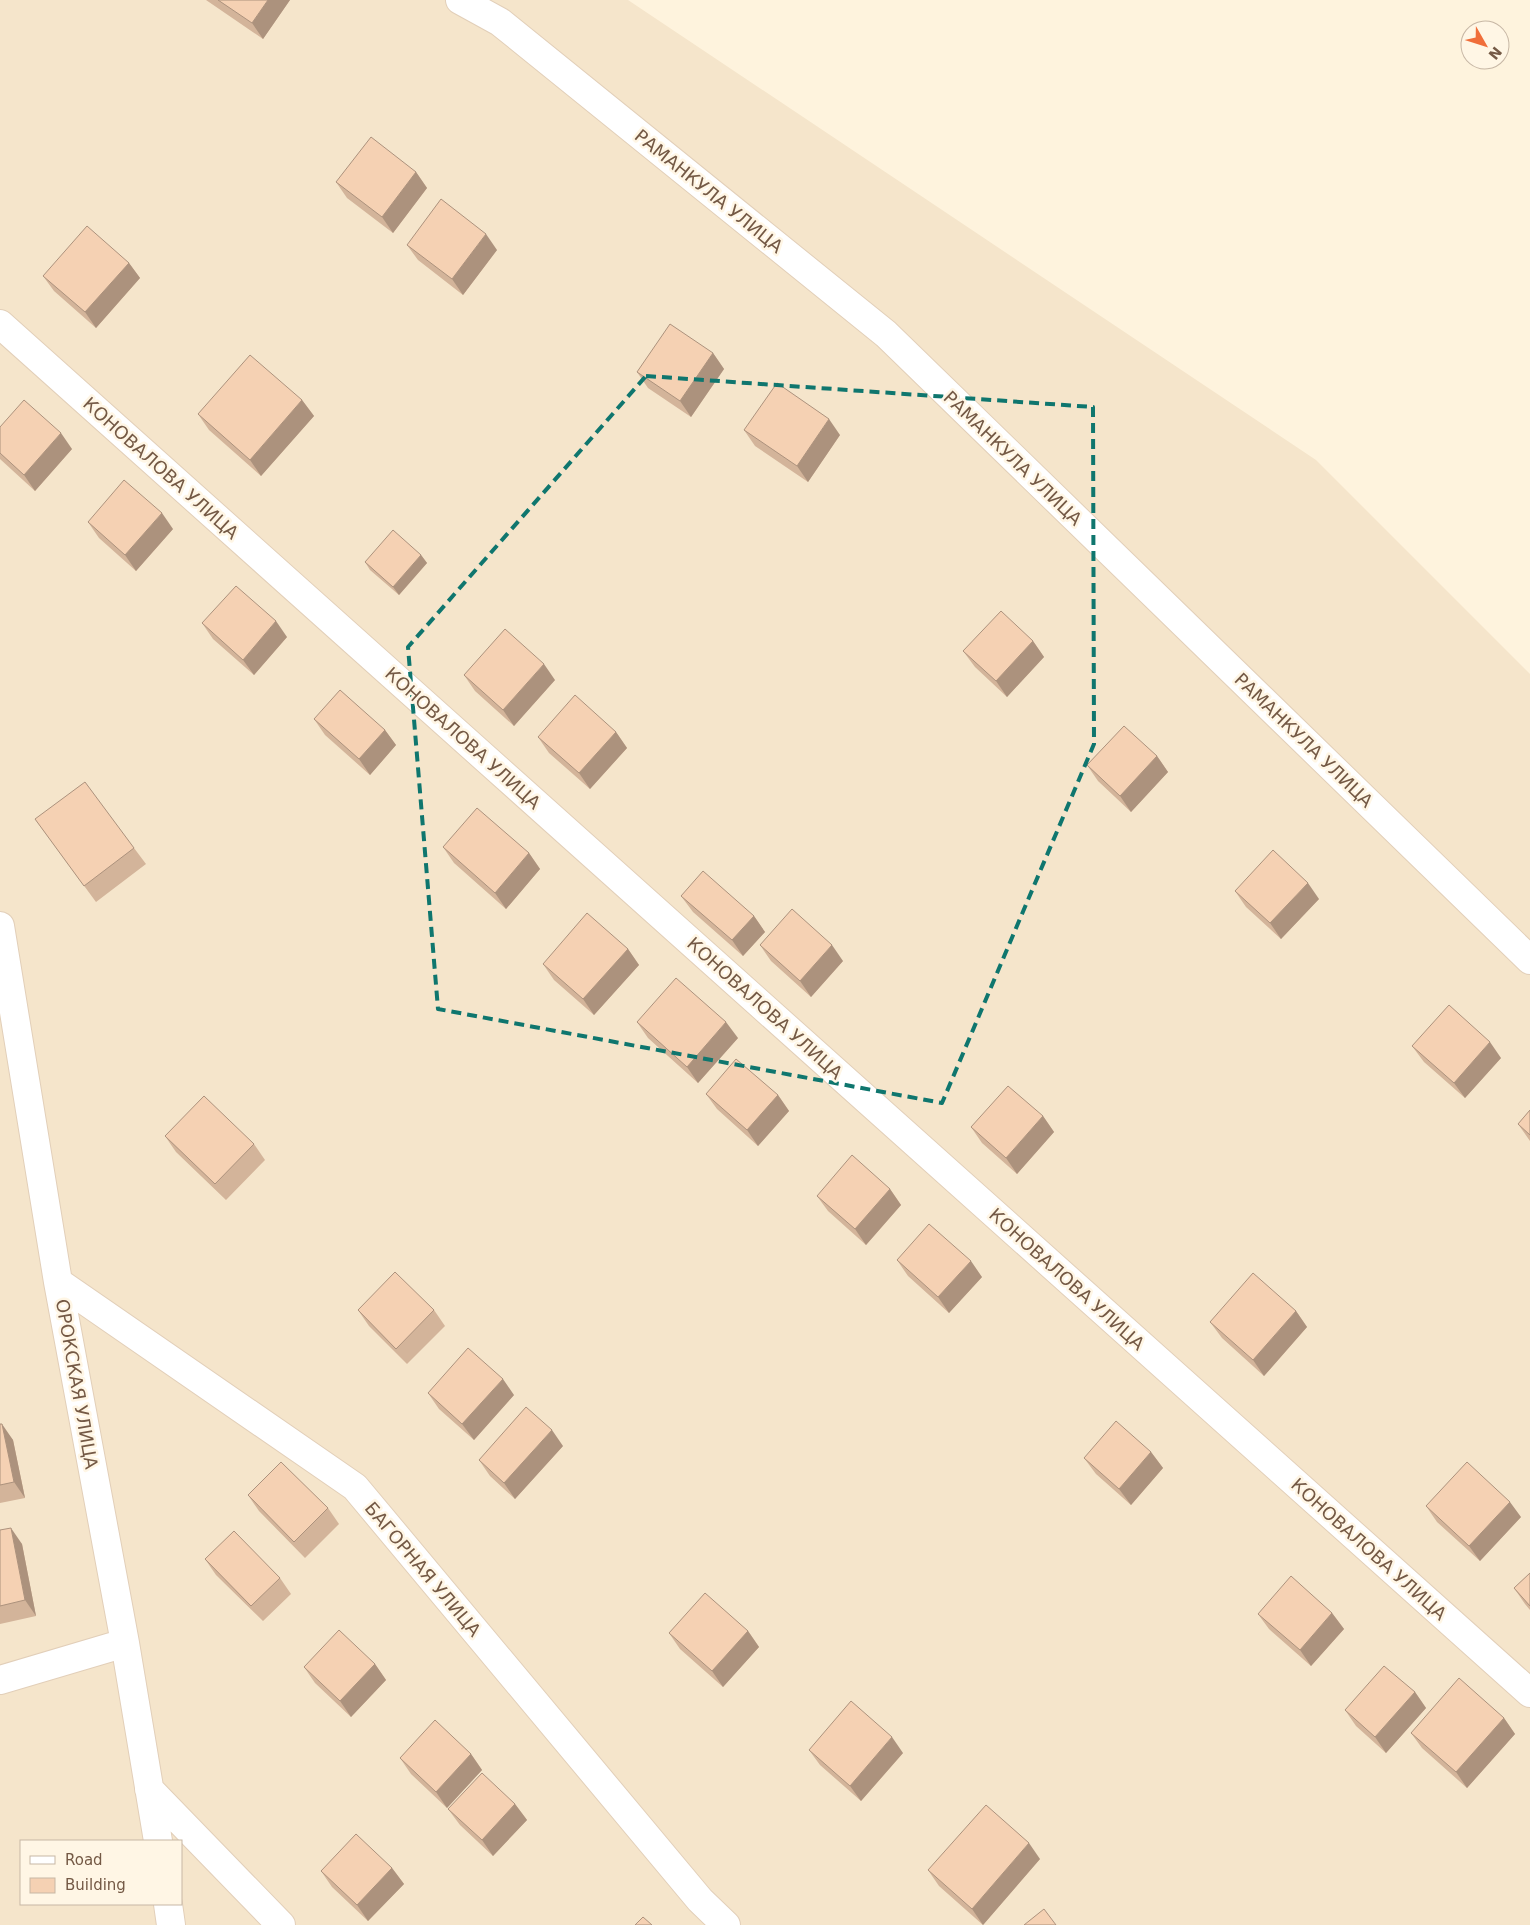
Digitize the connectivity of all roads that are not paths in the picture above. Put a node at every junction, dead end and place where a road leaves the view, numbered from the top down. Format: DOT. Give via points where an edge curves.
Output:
graph roads {
  1 [pos="460,0"];
  2 [pos="0,324"];
  3 [pos="0,926"];
  4 [pos="1530,960"];
  5 [pos="58,1282"];
  6 [pos="125,1643"];
  7 [pos="0,1680"];
  8 [pos="1530,1693"];
  9 [pos="149,1789"];
  10 [pos="158,1840"];
  11 [pos="168,1905"];
  12 [pos="172,1925"];
  13 [pos="281,1925"];
  14 [pos="726,1925"];
  1 -- 4 [label="street, РАМАНКУЛА УЛИЦА" via="500,22 886,334"];
  2 -- 8 [label="street, КОНОВАЛОВА УЛИЦА"];
  3 -- 5 [label="street, ОРОКСКАЯ УЛИЦА"];
  5 -- 6 [label="street, ОРОКСКАЯ УЛИЦА"];
  5 -- 14 [label="street, БАГОРНАЯ УЛИЦА" via="355,1487 700,1900"];
  6 -- 7 [label="street"];
  6 -- 9 [label="street, ОРОКСКАЯ УЛИЦА"];
  9 -- 10 [label="street, ОРОКСКАЯ УЛИЦА"];
  9 -- 13 [label="street"];
  11 -- 12 [label="street"];
}
